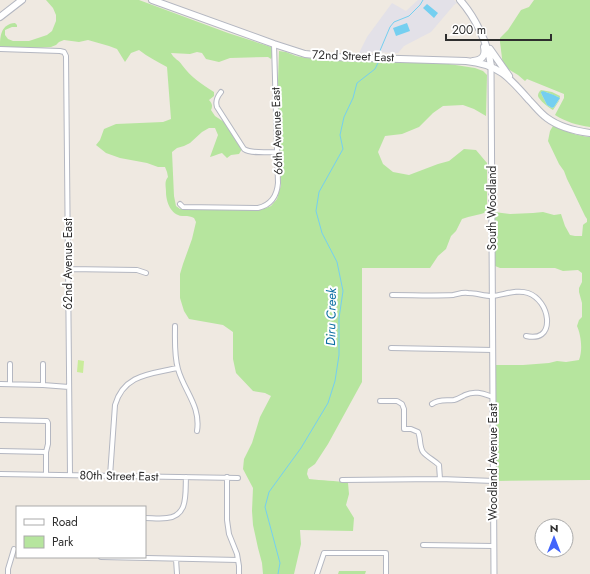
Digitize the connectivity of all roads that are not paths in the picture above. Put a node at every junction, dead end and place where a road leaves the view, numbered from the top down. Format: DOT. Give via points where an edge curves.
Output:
graph roads {
  1 [pos="22,0"];
  2 [pos="152,0"];
  3 [pos="460,0"];
  4 [pos="0,17"];
  5 [pos="483,36"];
  6 [pos="274,44"];
  7 [pos="486,44"];
  8 [pos="0,49"];
  9 [pos="466,61"];
  10 [pos="491,66"];
  11 [pos="513,82"];
  12 [pos="221,92"];
  13 [pos="590,133"];
  14 [pos="278,152"];
  15 [pos="180,204"];
  16 [pos="68,269"];
  17 [pos="146,273"];
  18 [pos="392,295"];
  19 [pos="493,296"];
  20 [pos="175,326"];
  21 [pos="526,336"];
  22 [pos="391,348"];
  23 [pos="493,350"];
  24 [pos="10,364"];
  25 [pos="43,364"];
  26 [pos="177,368"];
  27 [pos="0,384"];
  28 [pos="10,384"];
  29 [pos="43,385"];
  30 [pos="70,387"];
  31 [pos="493,397"];
  32 [pos="380,401"];
  33 [pos="432,404"];
  34 [pos="0,420"];
  35 [pos="197,431"];
  36 [pos="0,451"];
  37 [pos="46,452"];
  38 [pos="0,474"];
  39 [pos="46,475"];
  40 [pos="70,475"];
  41 [pos="110,476"];
  42 [pos="186,477"];
  43 [pos="227,477"];
  44 [pos="238,478"];
  45 [pos="440,479"];
  46 [pos="342,480"];
  47 [pos="494,481"];
  48 [pos="146,518"];
  49 [pos="422,545"];
  50 [pos="494,546"];
  51 [pos="14,549"];
  52 [pos="138,558"];
  53 [pos="176,559"];
  54 [pos="238,560"];
  55 [pos="8,574"];
  56 [pos="177,574"];
  57 [pos="239,574"];
  58 [pos="317,574"];
  59 [pos="386,574"];
  60 [pos="494,574"];
  1 -- 4 [label="main road"];
  2 -- 6 [label="main road, 72nd Street East"];
  3 -- 5 [label="main road"];
  5 -- 7 [label="main road"];
  5 -- 9 [label="main road" via="484,56 479,60"];
  6 -- 9 [label="main road, 72nd Street East" via="319,56"];
  6 -- 14 [label="street, 66th Avenue East"];
  7 -- 10 [label="main road"];
  7 -- 11 [label="main road"];
  8 -- 16 [label="street, 62nd Avenue East" via="60,50 65,53"];
  9 -- 10 [label="main road, 72nd Street East"];
  10 -- 11 [label="main road"];
  10 -- 19 [label="street, South Woodland"];
  11 -- 13 [label="main road" via="546,118 557,124"];
  12 -- 14 [label="street" via="217,98 217,107 244,149"];
  14 -- 15 [label="street, 66th Avenue East" via="278,183 270,203 258,208 183,207"];
  16 -- 17 [label="street" via="137,270"];
  16 -- 30 [label="street, 62nd Avenue East"];
  18 -- 19 [label="street" via="468,293"];
  19 -- 21 [label="street" via="521,292 534,296 541,302 546,315 545,330 538,336"];
  19 -- 23 [label="street, South Woodland"];
  20 -- 26 [label="street"];
  22 -- 23 [label="street"];
  23 -- 31 [label="street, Woodland Avenue East"];
  24 -- 28 [label="street"];
  25 -- 29 [label="street"];
  26 -- 35 [label="street" via="196,409"];
  26 -- 41 [label="street" via="139,377 128,383 119,396 115,405"];
  27 -- 28 [label="street"];
  28 -- 29 [label="street"];
  29 -- 30 [label="street"];
  30 -- 40 [label="street, 62nd Avenue East"];
  31 -- 33 [label="street" via="473,392 456,399 438,400"];
  31 -- 47 [label="street, Woodland Avenue East"];
  32 -- 45 [label="street" via="396,401 402,404 404,429 418,432 423,451 439,466"];
  34 -- 37 [label="street" via="47,421"];
  36 -- 37 [label="street"];
  37 -- 39 [label="street"];
  38 -- 39 [label="street, 80th Street East"];
  39 -- 40 [label="street, 80th Street East"];
  40 -- 41 [label="street, 80th Street East"];
  41 -- 42 [label="street, 80th Street East"];
  42 -- 43 [label="street, 80th Street East"];
  42 -- 48 [label="street" via="184,504 181,510 173,517"];
  43 -- 44 [label="street, 80th Street East"];
  43 -- 54 [label="street" via="228,528"];
  45 -- 46 [label="street"];
  45 -- 47 [label="street"];
  47 -- 50 [label="street, Woodland Avenue East"];
  49 -- 50 [label="street"];
  50 -- 60 [label="street, Woodland Avenue East"];
  51 -- 55 [label="street"];
  52 -- 53 [label="street"];
  53 -- 54 [label="street"];
  53 -- 56 [label="street"];
  54 -- 57 [label="street"];
  58 -- 59 [label="street" via="324,553 386,553"];
}
